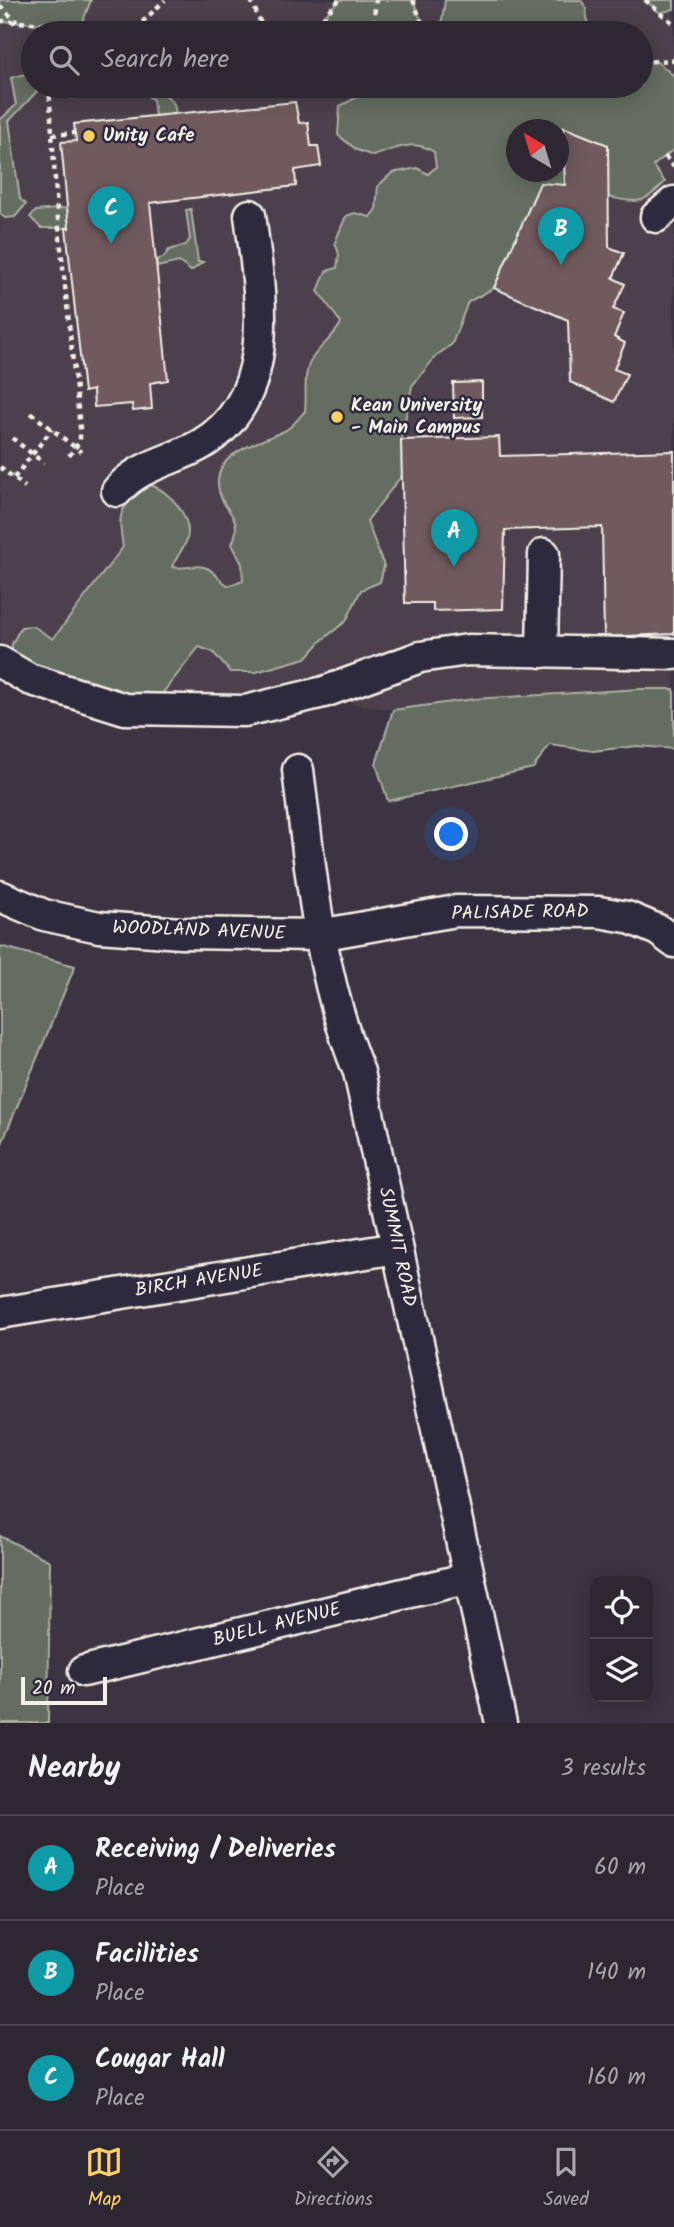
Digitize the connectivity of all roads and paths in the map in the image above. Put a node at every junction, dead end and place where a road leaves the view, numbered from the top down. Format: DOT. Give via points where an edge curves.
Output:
graph roads {
  1 [pos="165,0"];
  2 [pos="251,0"];
  3 [pos="339,0"];
  4 [pos="376,0"];
  5 [pos="413,0"];
  6 [pos="645,0"];
  7 [pos="0,6"];
  8 [pos="0,21"];
  9 [pos="144,21"];
  10 [pos="260,21"];
  11 [pos="320,21"];
  12 [pos="373,21"];
  13 [pos="421,21"];
  14 [pos="18,23"];
  15 [pos="674,24"];
  16 [pos="674,60"];
  17 [pos="653,61"];
  18 [pos="50,98"];
  19 [pos="75,133"];
  20 [pos="52,135"];
  21 [pos="665,156"];
  22 [pos="674,167"];
  23 [pos="250,215"];
  24 [pos="31,413"];
  25 [pos="52,429"];
  26 [pos="12,438"];
  27 [pos="75,448"];
  28 [pos="80,452"];
  29 [pos="33,454"];
  30 [pos="69,456"];
  31 [pos="44,463"];
  32 [pos="0,467"];
  33 [pos="14,478"];
  34 [pos="25,486"];
  35 [pos="117,491"];
  36 [pos="544,554"];
  37 [pos="542,652"];
  38 [pos="674,654"];
  39 [pos="0,662"];
  40 [pos="298,770"];
  41 [pos="0,896"];
  42 [pos="319,935"];
  43 [pos="674,942"];
  44 [pos="397,1248"];
  45 [pos="0,1313"];
  46 [pos="469,1578"];
  47 [pos="84,1671"];
  48 [pos="501,1723"];
  1 -- 9 [label="path"];
  2 -- 10 [label="path"];
  3 -- 11 [label="path"];
  4 -- 12 [label="path"];
  5 -- 13 [label="path"];
  6 -- 15 [label="path"];
  7 -- 14 [label="path"];
  8 -- 14 [label="path"];
  16 -- 17 [label="path"];
  18 -- 20 [label="path"];
  19 -- 20 [label="path"];
  20 -- 27 [label="path" via="80,429"];
  21 -- 22 [label="path"];
  23 -- 35 [label="street" via="257,272 258,363 245,400 221,430 127,479"];
  24 -- 25 [label="path"];
  25 -- 27 [label="path"];
  25 -- 29 [label="path"];
  26 -- 29 [label="path"];
  27 -- 28 [label="path"];
  27 -- 30 [label="path"];
  29 -- 31 [label="path"];
  29 -- 33 [label="path"];
  32 -- 33 [label="path"];
  33 -- 34 [label="path"];
  36 -- 37 [label="street"];
  37 -- 38 [label="street"];
  37 -- 39 [label="street" via="468,650 420,657 324,692 245,711 125,709 29,679"];
  40 -- 42 [label="street, SUMMIT ROAD"];
  41 -- 42 [label="street, WOODLAND AVENUE" via="44,915 99,927"];
  42 -- 43 [label="street, PALISADE ROAD" via="456,911 599,912 627,917"];
  42 -- 44 [label="street, SUMMIT ROAD" via="342,1032 359,1072"];
  44 -- 45 [label="street, BIRCH AVENUE"];
  44 -- 46 [label="street, SUMMIT ROAD"];
  46 -- 47 [label="street, BUELL AVENUE"];
  46 -- 48 [label="street, SUMMIT ROAD"];
}
